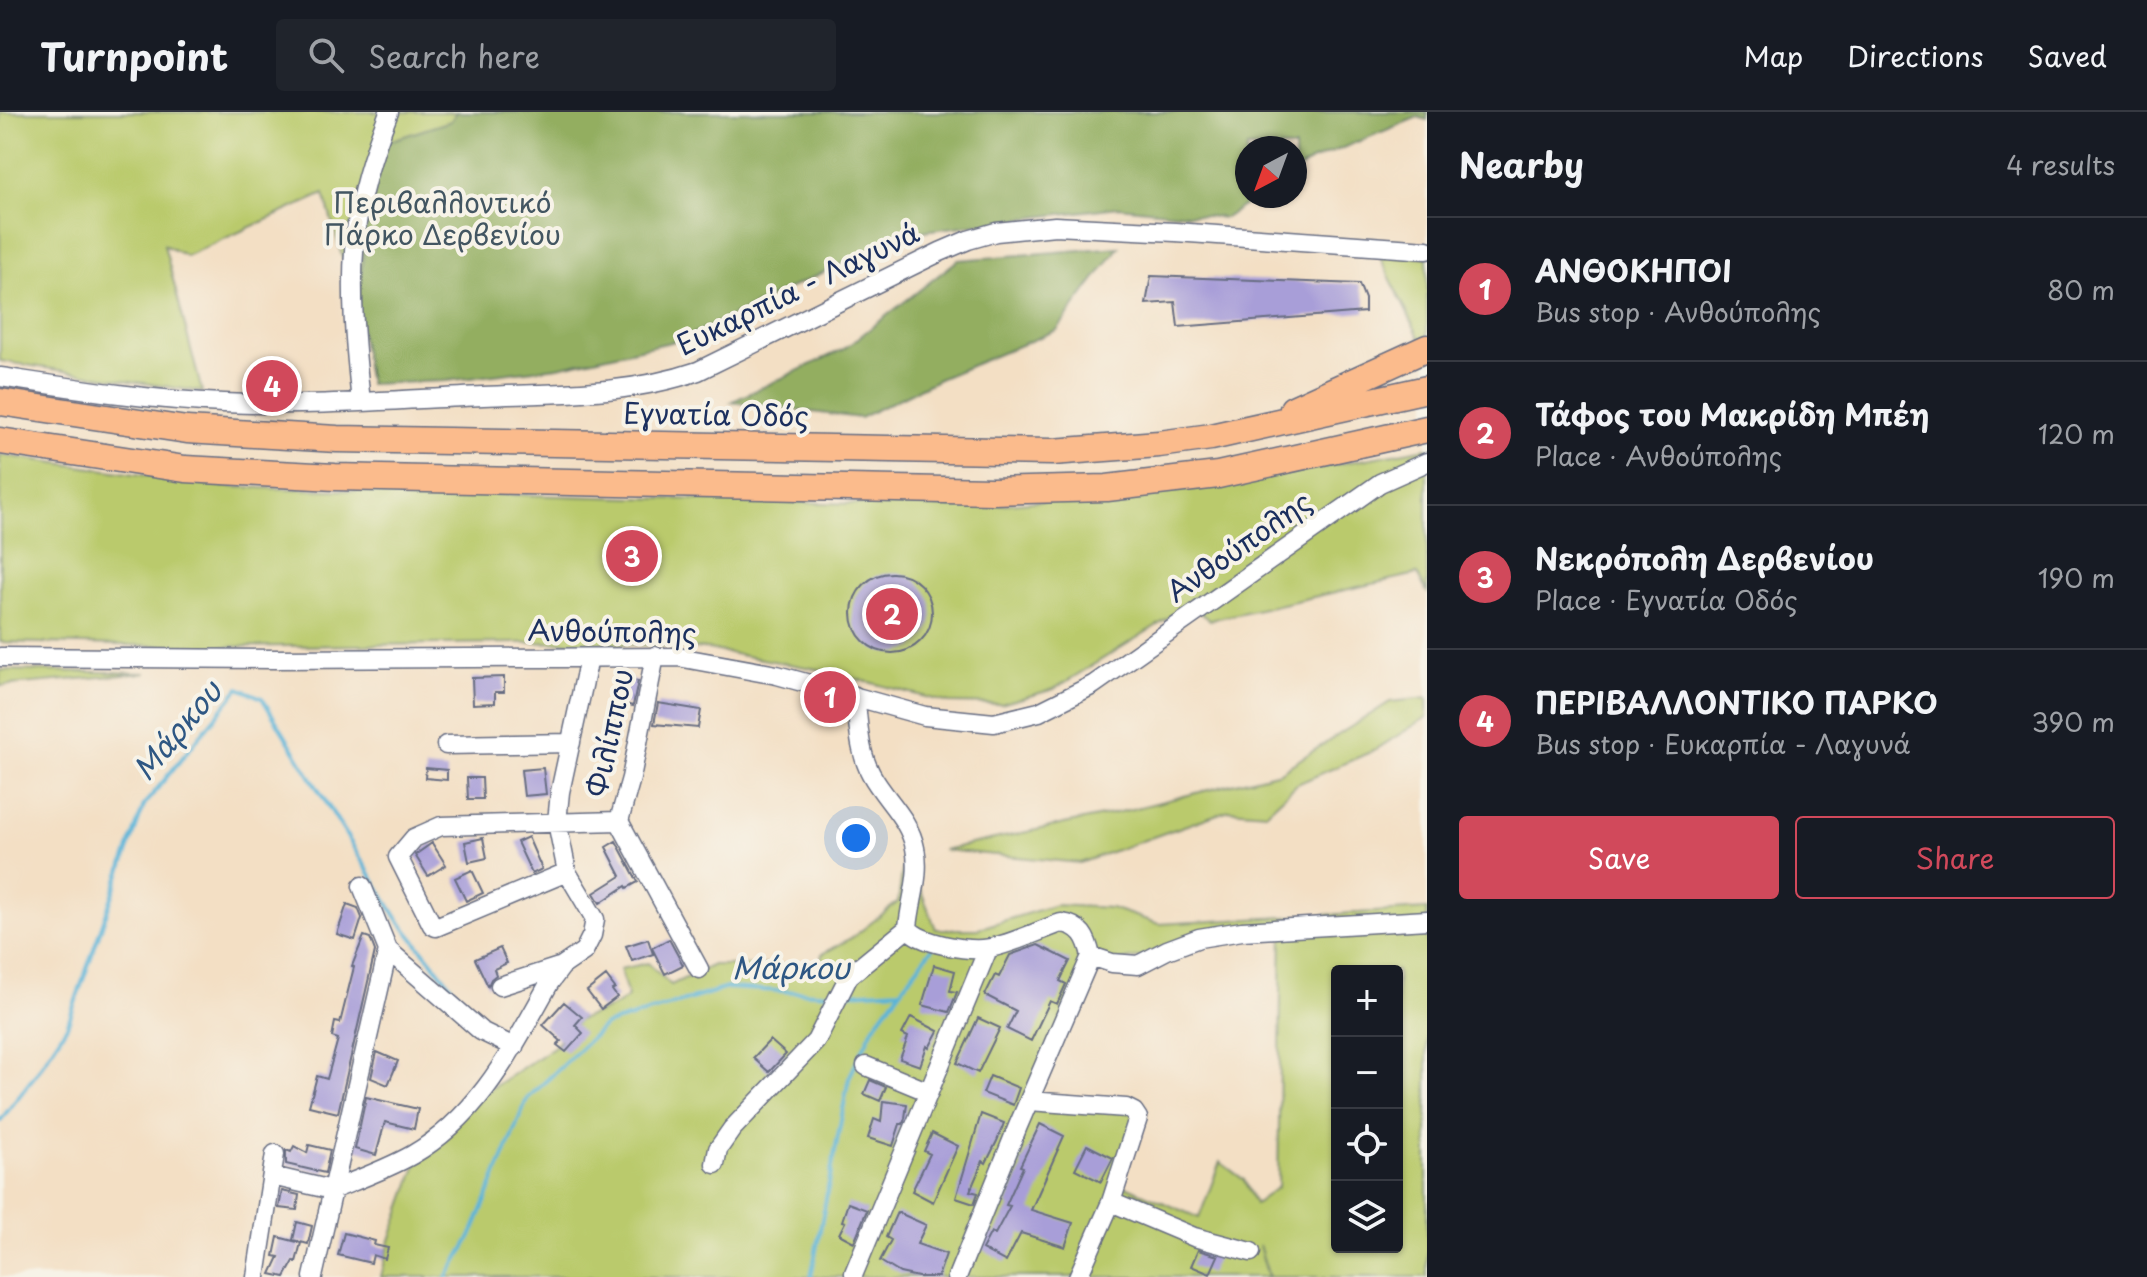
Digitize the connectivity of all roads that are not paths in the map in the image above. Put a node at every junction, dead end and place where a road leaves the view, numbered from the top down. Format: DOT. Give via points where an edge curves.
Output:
graph roads {
  1 [pos="389,112"];
  2 [pos="1427,250"];
  3 [pos="1427,348"];
  4 [pos="0,377"];
  5 [pos="1427,389"];
  6 [pos="0,402"];
  7 [pos="361,402"];
  8 [pos="1258,428"];
  9 [pos="1427,429"];
  10 [pos="0,441"];
  11 [pos="1427,462"];
  12 [pos="655,656"];
  13 [pos="0,657"];
  14 [pos="589,658"];
  15 [pos="855,696"];
  16 [pos="571,743"];
  17 [pos="446,745"];
  18 [pos="619,821"];
  19 [pos="557,822"];
  20 [pos="567,872"];
  21 [pos="362,886"];
  22 [pos="1427,920"];
  23 [pos="908,928"];
  24 [pos="988,949"];
  25 [pos="388,950"];
  26 [pos="1091,956"];
  27 [pos="562,966"];
  28 [pos="699,969"];
  29 [pos="500,986"];
  30 [pos="514,1047"];
  31 [pos="866,1066"];
  32 [pos="929,1092"];
  33 [pos="1029,1101"];
  34 [pos="275,1154"];
  35 [pos="715,1164"];
  36 [pos="272,1176"];
  37 [pos="332,1190"];
  38 [pos="1111,1202"];
  39 [pos="1251,1252"];
  40 [pos="854,1273"];
  41 [pos="256,1277"];
  42 [pos="313,1277"];
  43 [pos="957,1277"];
  44 [pos="1078,1277"];
  1 -- 7 [label="street" via="367,173 356,231 353,332"];
  2 -- 7 [label="street, Ευκαρπία - Λαγυνά" via="1102,228 1025,228 940,252 723,360 671,380 572,393"];
  3 -- 8 [label="highway"];
  4 -- 7 [label="street, Ευκαρπία - Λαγυνά" via="156,399"];
  5 -- 8 [label="highway, Εγνατία Οδός"];
  6 -- 8 [label="highway, Εγνατία Οδός" via="252,435 991,453 1103,450"];
  9 -- 10 [label="highway" via="1163,483 992,491 280,475 185,469"];
  11 -- 15 [label="street, Ανθούπολης" via="1380,483 1093,685 1039,712 994,723 970,722 925,716"];
  12 -- 14 [label="street, Ανθούπολης"];
  12 -- 15 [label="street, Ανθούπολης" via="743,667"];
  12 -- 18 [label="street, Φιλίππου"];
  13 -- 14 [label="street, Ανθούπολης"];
  14 -- 16 [label="street"];
  15 -- 23 [label="street" via="866,765 901,814 915,846 917,880"];
  16 -- 17 [label="street"];
  16 -- 19 [label="street"];
  18 -- 19 [label="street"];
  18 -- 28 [label="street"];
  19 -- 20 [label="street"];
  19 -- 20 [label="street" via="441,826 414,838 398,857 436,927"];
  20 -- 27 [label="street" via="595,919 584,951"];
  21 -- 25 [label="street"];
  22 -- 26 [label="street" via="1242,931 1199,938 1138,965"];
  23 -- 24 [label="street" via="924,940"];
  23 -- 35 [label="street" via="849,976 816,1041 732,1129"];
  24 -- 26 [label="street" via="1061,923 1079,929"];
  24 -- 32 [label="street"];
  25 -- 30 [label="street" via="481,1031"];
  25 -- 37 [label="street"];
  26 -- 33 [label="street"];
  27 -- 29 [label="street"];
  27 -- 30 [label="street"];
  30 -- 37 [label="street" via="489,1087 433,1140 412,1155"];
  31 -- 32 [label="street"];
  32 -- 40 [label="street"];
  33 -- 38 [label="street" via="1134,1112 1135,1133"];
  33 -- 43 [label="street"];
  34 -- 36 [label="street"];
  36 -- 37 [label="street"];
  36 -- 41 [label="street"];
  37 -- 42 [label="street"];
  38 -- 39 [label="street" via="1194,1237"];
  38 -- 44 [label="street"];
}
